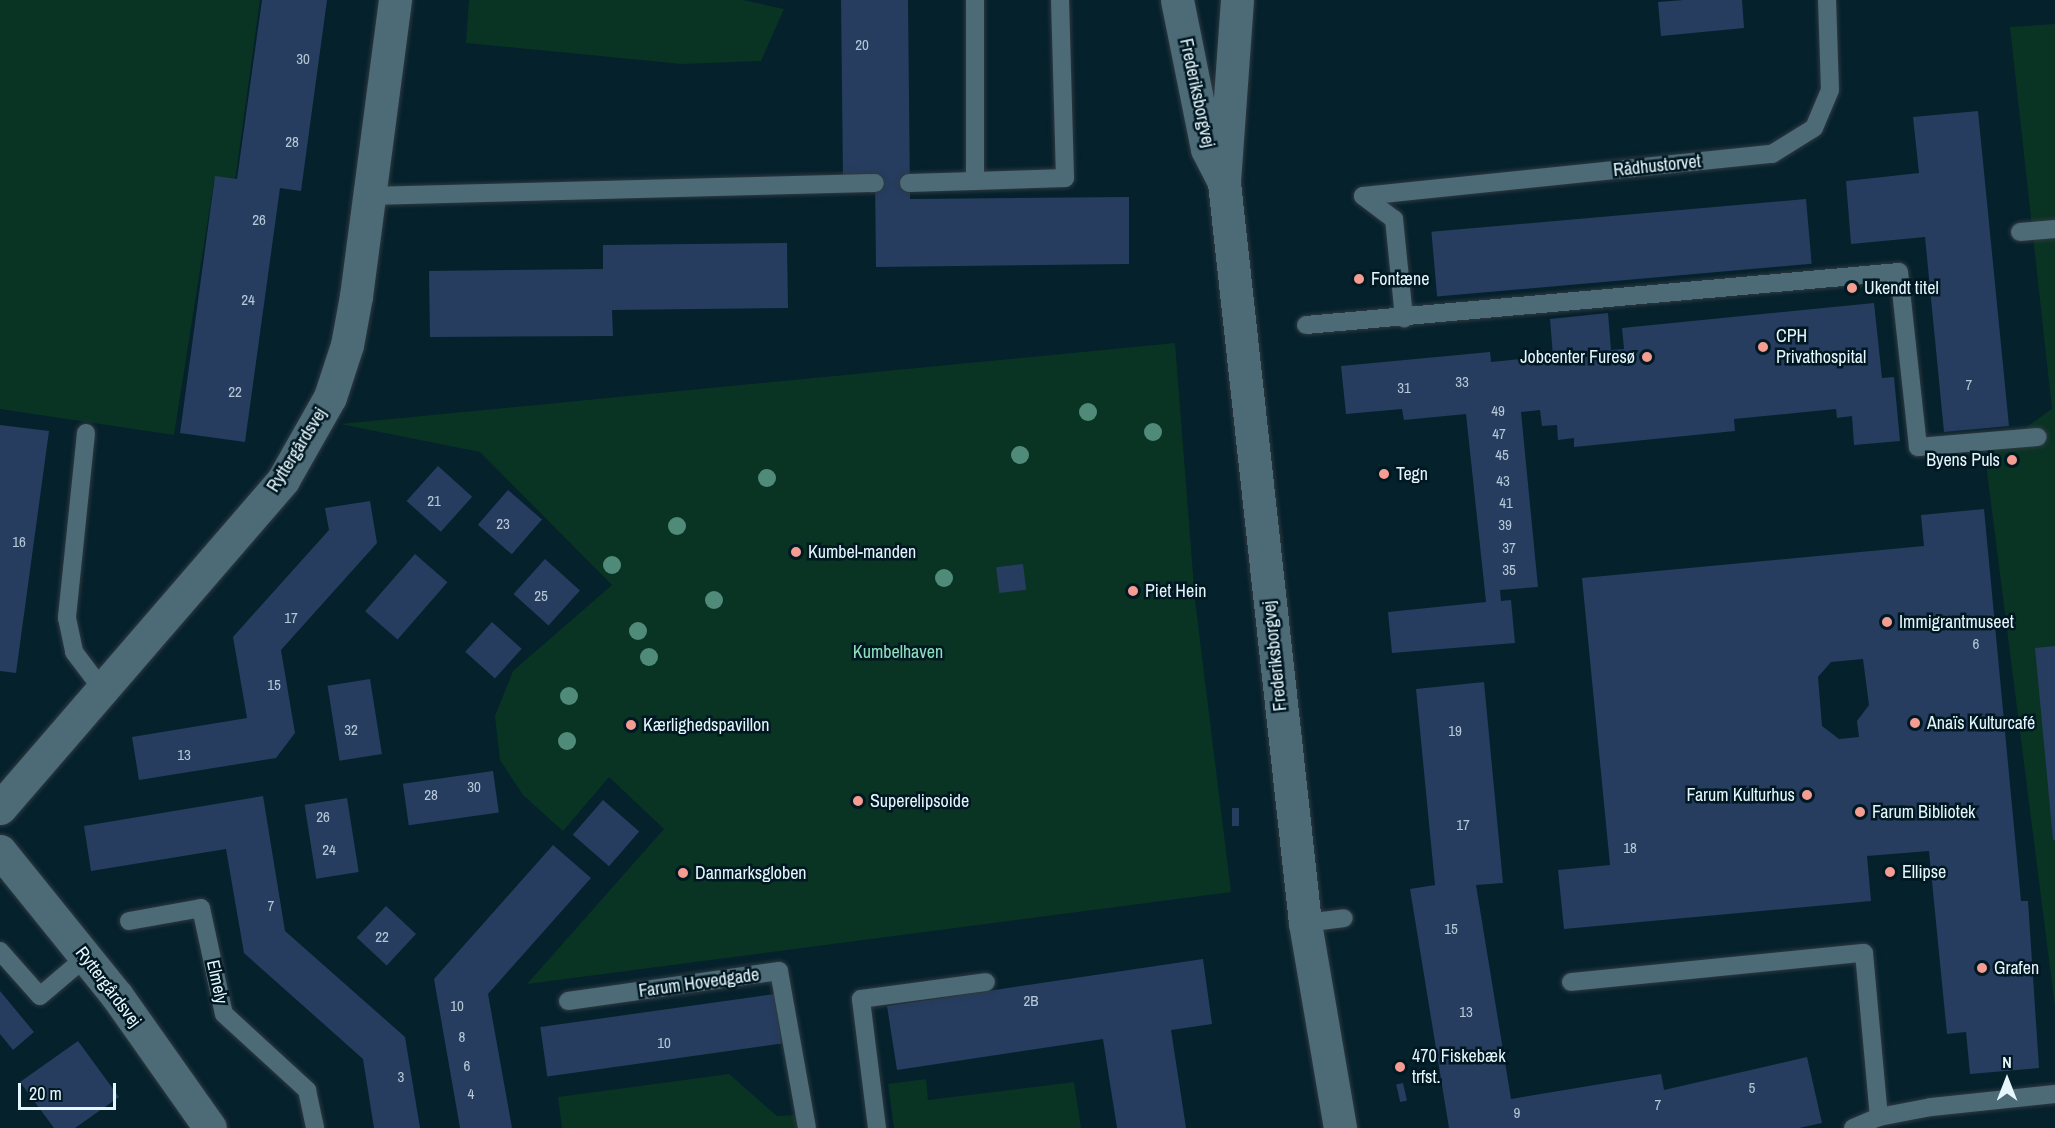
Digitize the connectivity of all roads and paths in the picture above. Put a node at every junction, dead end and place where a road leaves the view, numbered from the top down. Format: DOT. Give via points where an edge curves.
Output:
graph roads {
  1 [pos="395,0"];
  2 [pos="975,0"];
  3 [pos="1060,0"];
  4 [pos="1177,0"];
  5 [pos="1237,0"];
  6 [pos="1827,0"];
  7 [pos="975,181"];
  8 [pos="875,183"];
  9 [pos="909,183"];
  10 [pos="1224,183"];
  11 [pos="369,196"];
  12 [pos="2055,229"];
  13 [pos="2020,232"];
  14 [pos="1404,318"];
  15 [pos="1306,325"];
  16 [pos="86,433"];
  17 [pos="2038,437"];
  18 [pos="102,689"];
  19 [pos="0,808"];
  20 [pos="0,851"];
  21 [pos="1344,918"];
  22 [pos="129,921"];
  23 [pos="1305,923"];
  24 [pos="0,951"];
  25 [pos="86,957"];
  26 [pos="986,982"];
  27 [pos="1571,982"];
  28 [pos="568,1001"];
  29 [pos="2055,1094"];
  30 [pos="1879,1117"];
  31 [pos="210,1128"];
  32 [pos="315,1128"];
  33 [pos="807,1128"];
  34 [pos="877,1128"];
  35 [pos="1340,1128"];
  36 [pos="1853,1128"];
  1 -- 11 [label="street, Ryttergårdsvej"];
  2 -- 7 [label="lane"];
  3 -- 7 [label="lane" via="1065,178"];
  4 -- 10 [label="street, Frederiksborgvej" via="1207,149"];
  5 -- 10 [label="street, Frederiksborgvej"];
  6 -- 14 [label="lane, Rådhustorvet" via="1830,90 1814,128 1772,154 1363,196 1394,219"];
  7 -- 9 [label="lane"];
  8 -- 11 [label="lane"];
  10 -- 23 [label="street, Frederiksborgvej"];
  11 -- 18 [label="street, Ryttergårdsvej" via="347,345 330,398 313,430 283,480"];
  12 -- 13 [label="lane"];
  14 -- 15 [label="lane"];
  14 -- 17 [label="lane" via="1899,272 1918,447"];
  16 -- 18 [label="lane" via="67,618 74,652"];
  18 -- 19 [label="street, Ryttergårdsvej"];
  20 -- 25 [label="street, Ryttergårdsvej"];
  21 -- 23 [label="lane"];
  22 -- 32 [label="lane, Elmely" via="201,908 224,1014 307,1090"];
  23 -- 35 [label="street, Frederiksborgvej"];
  24 -- 25 [label="lane" via="40,996"];
  25 -- 31 [label="street, Ryttergårdsvej"];
  26 -- 34 [label="lane" via="861,999"];
  27 -- 30 [label="lane" via="1864,953"];
  28 -- 33 [label="lane, Farum Hovedgade" via="779,971"];
  29 -- 30 [label="lane" via="1931,1107"];
  30 -- 36 [label="lane"];
}
